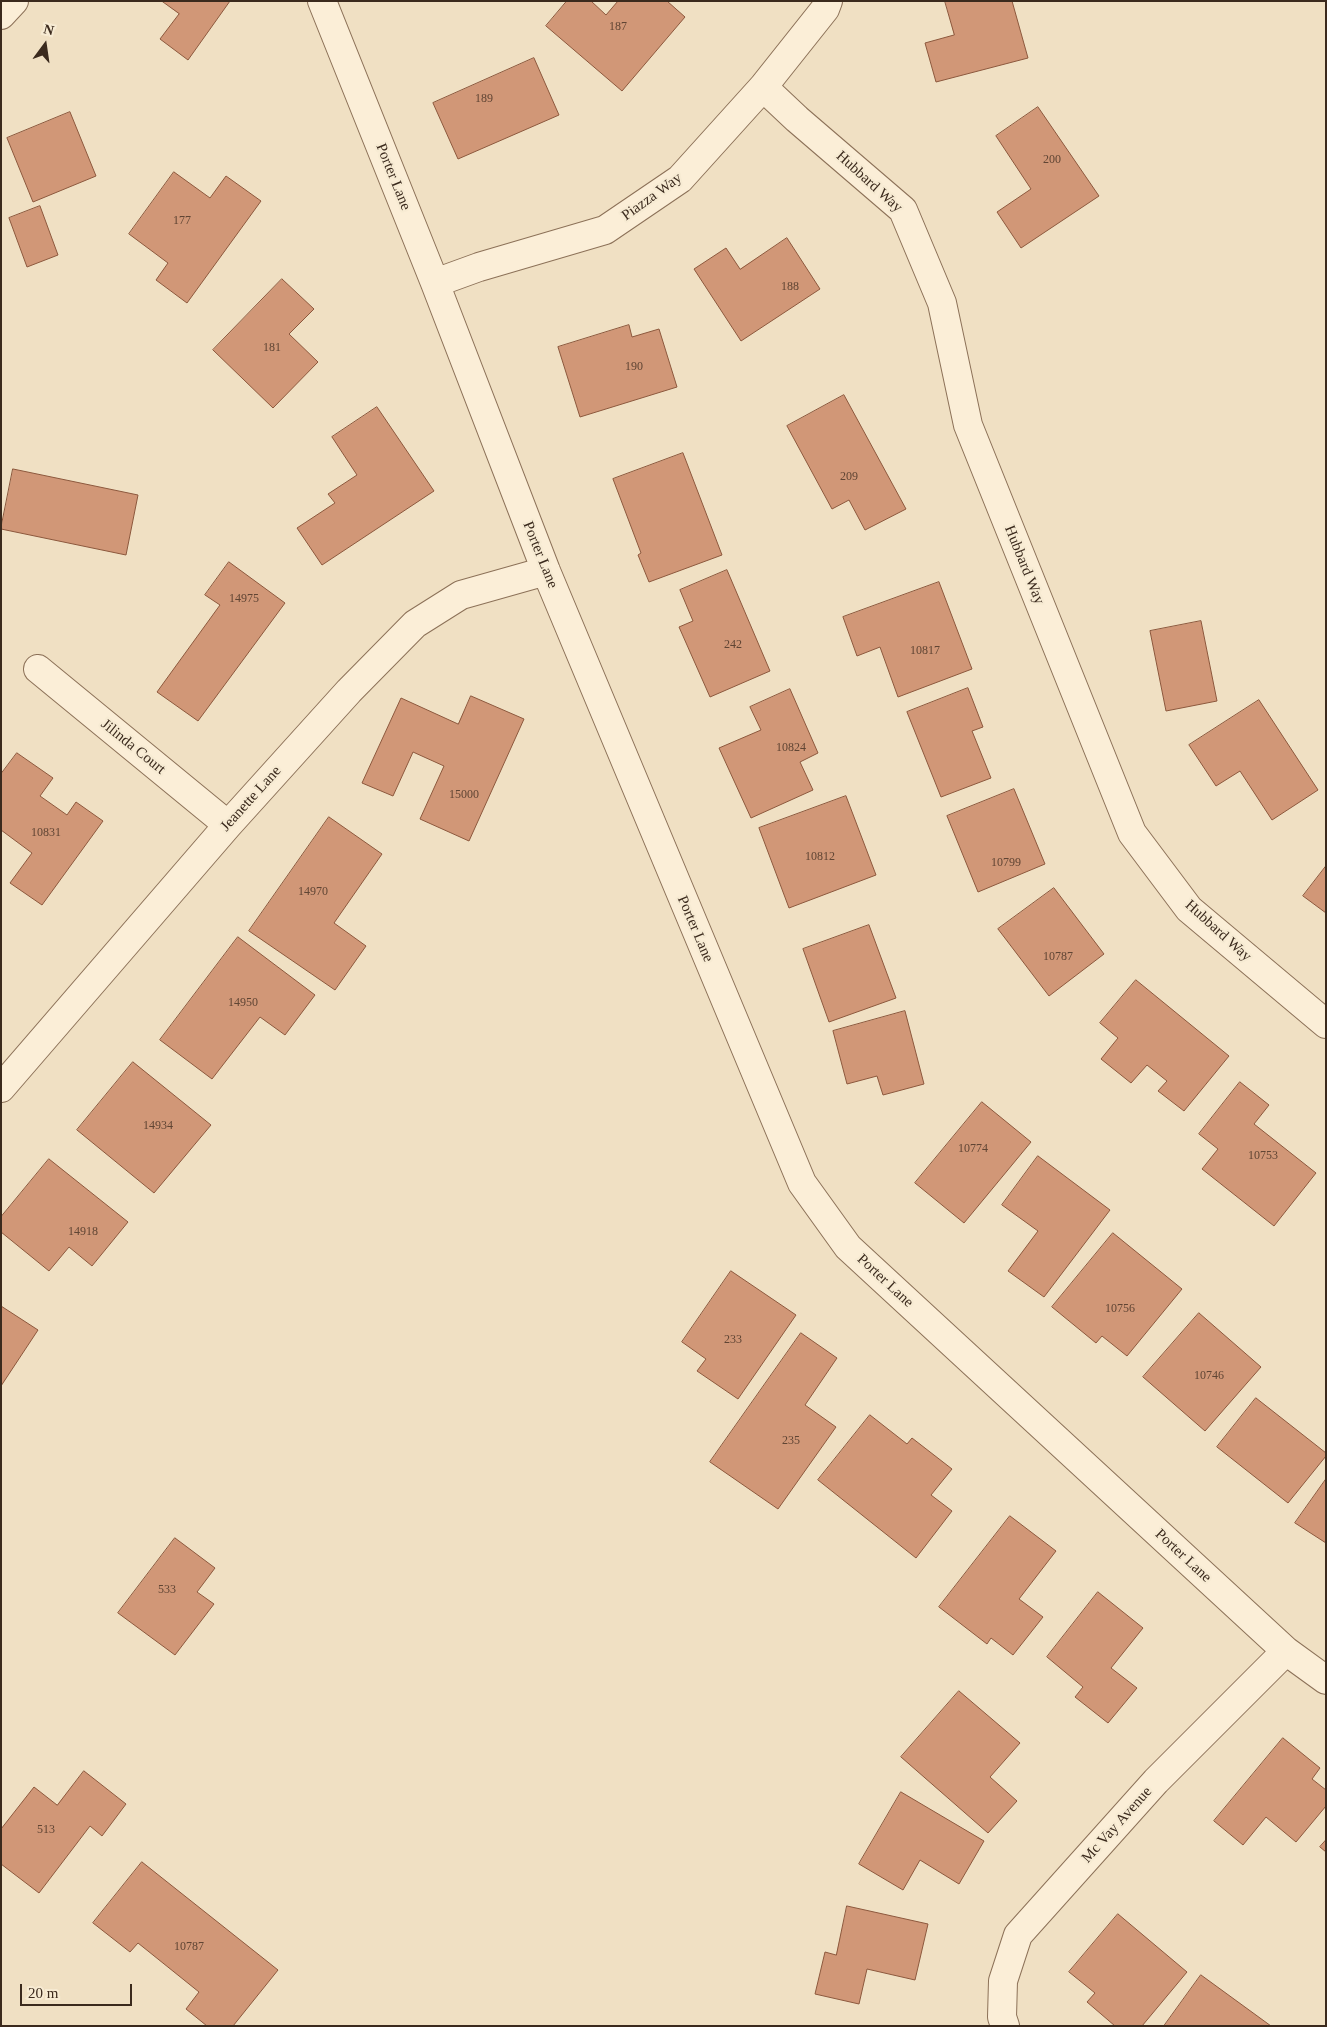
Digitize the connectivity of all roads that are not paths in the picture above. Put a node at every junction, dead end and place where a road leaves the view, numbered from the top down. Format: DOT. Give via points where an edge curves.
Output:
graph roads {
  1 [pos="14,1"];
  2 [pos="322,1"];
  3 [pos="828,1"];
  4 [pos="1,15"];
  5 [pos="763,87"];
  6 [pos="435,283"];
  7 [pos="546,571"];
  8 [pos="38,669"];
  9 [pos="228,825"];
  10 [pos="1326,1024"];
  11 [pos="1,1088"];
  12 [pos="1286,1651"];
  13 [pos="1326,1680"];
  14 [pos="1005,2026"];
  1 -- 4 [label="street"];
  2 -- 6 [label="street, Porter Lane"];
  3 -- 5 [label="street, Piazza Way"];
  5 -- 6 [label="street, Piazza Way" via="680,179 605,230"];
  5 -- 10 [label="street, Hubbard Way" via="903,210 942,303 968,426 1132,833 1189,909"];
  6 -- 7 [label="street, Porter Lane"];
  7 -- 9 [label="street, Jeanette Lane" via="461,595 414,624 349,690"];
  7 -- 12 [label="street, Porter Lane" via="802,1183 848,1247"];
  8 -- 9 [label="street, Jilinda Court"];
  9 -- 11 [label="street, Jeanette Lane"];
  12 -- 13 [label="street, Porter Lane"];
  12 -- 14 [label="street, Mc Vay Avenue" via="1156,1781 1018,1935 1003,1981 1002,2017"];
}
